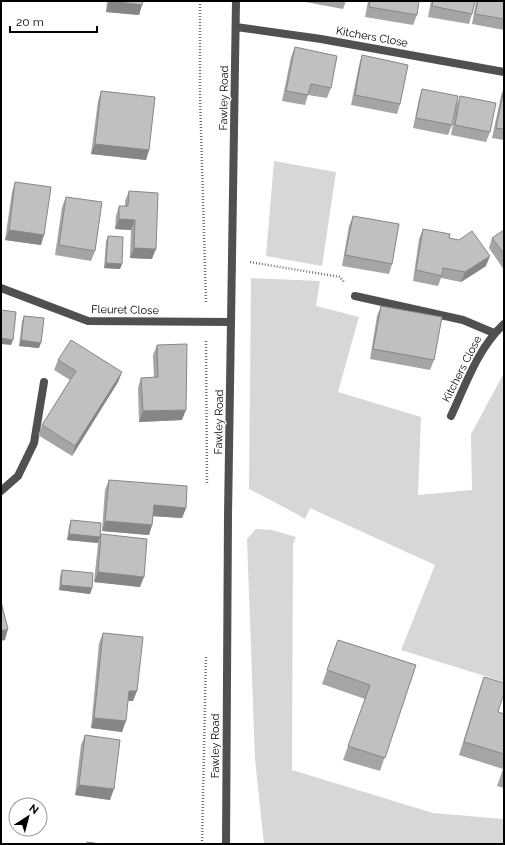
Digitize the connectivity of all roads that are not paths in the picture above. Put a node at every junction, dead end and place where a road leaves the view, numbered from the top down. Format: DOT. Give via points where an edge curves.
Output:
graph roads {
  1 [pos="236,1"];
  2 [pos="236,27"];
  3 [pos="504,72"];
  4 [pos="1,288"];
  5 [pos="355,296"];
  6 [pos="231,322"];
  7 [pos="504,324"];
  8 [pos="494,333"];
  9 [pos="44,382"];
  10 [pos="451,416"];
  11 [pos="1,492"];
  12 [pos="226,844"];
  1 -- 2 [label="street, Fawley Road"];
  2 -- 3 [label="street, Kitchers Close" via="321,39"];
  2 -- 6 [label="street, Fawley Road"];
  4 -- 6 [label="street, Fleuret Close" via="88,321"];
  5 -- 8 [label="street, Kitchers Close" via="463,320"];
  6 -- 12 [label="street, Fawley Road"];
  7 -- 8 [label="street, Kitchers Close"];
  8 -- 10 [label="street, Kitchers Close" via="483,348"];
  9 -- 11 [label="street" via="34,443 18,476"];
}
